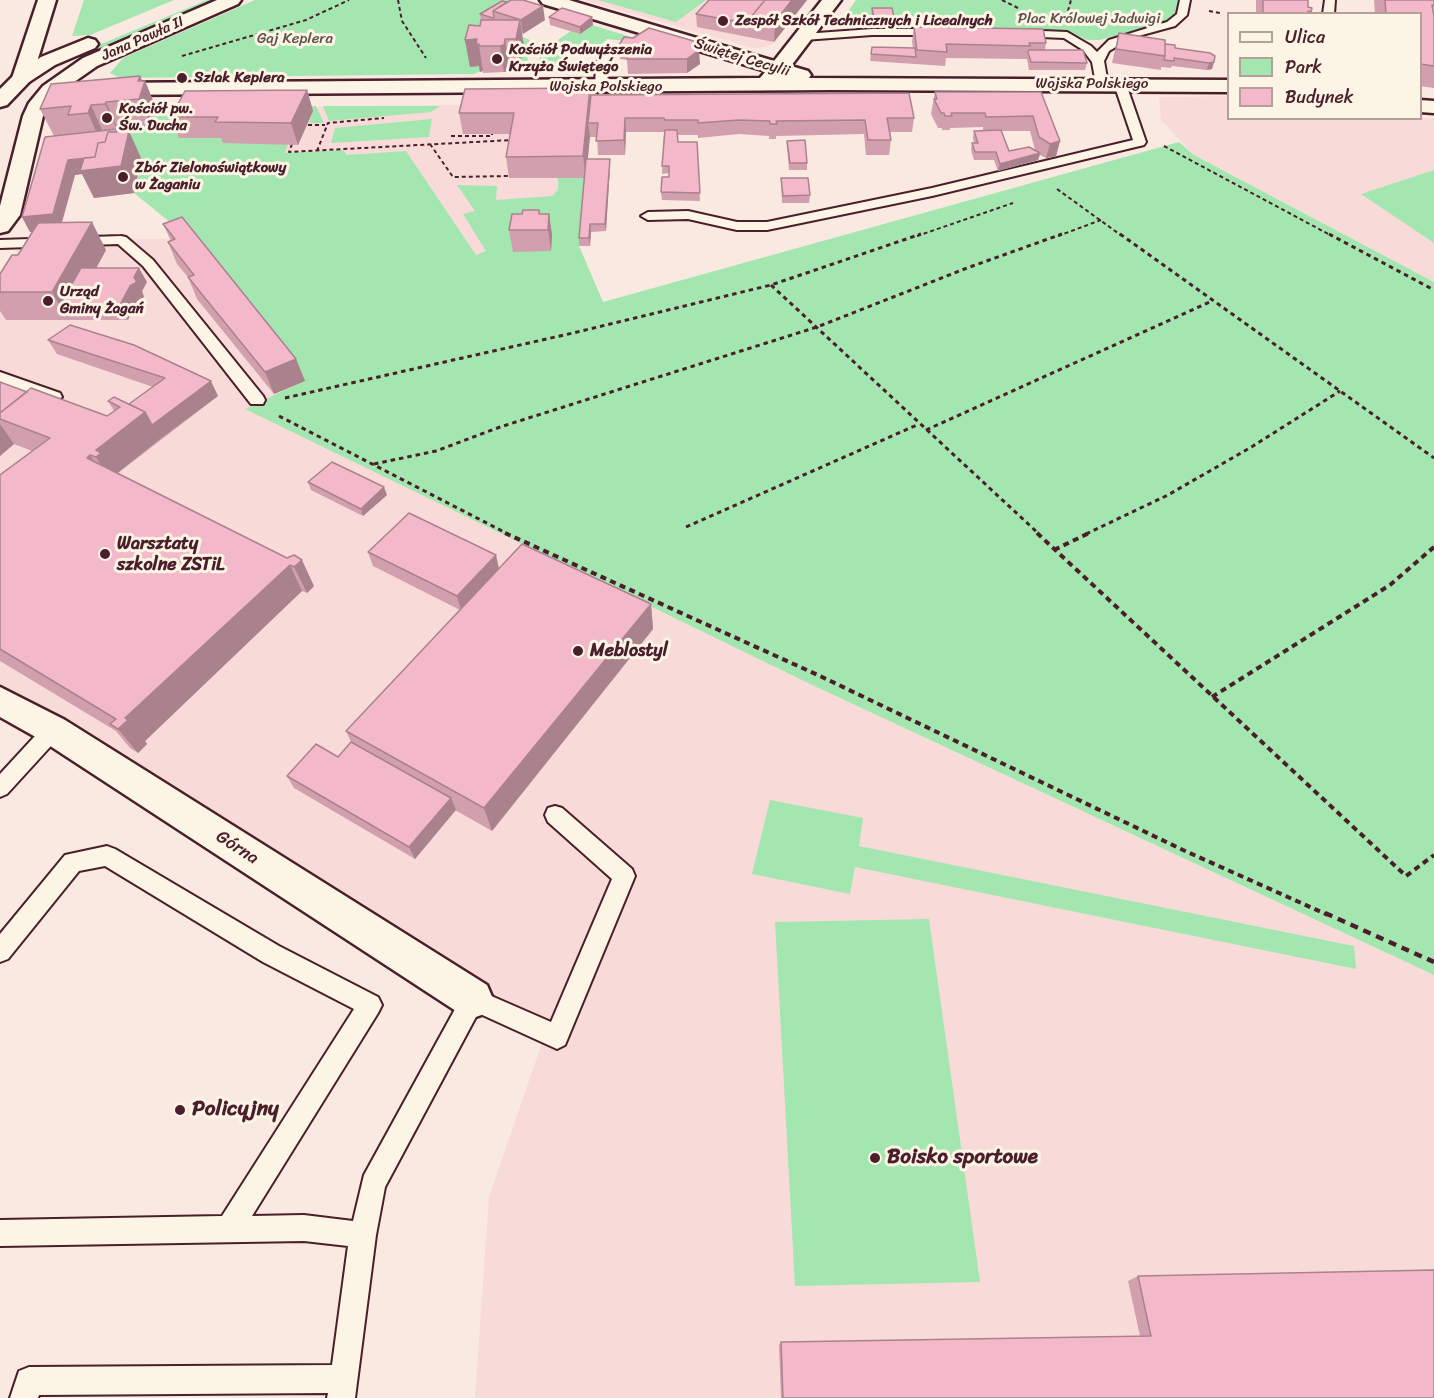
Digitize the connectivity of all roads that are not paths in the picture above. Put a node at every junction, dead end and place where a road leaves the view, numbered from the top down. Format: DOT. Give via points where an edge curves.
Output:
graph roads {
  1 [pos="47,0"];
  2 [pos="192,0"];
  3 [pos="232,0"];
  4 [pos="549,0"];
  5 [pos="832,0"];
  6 [pos="1185,0"];
  7 [pos="954,32"];
  8 [pos="1001,33"];
  9 [pos="804,37"];
  10 [pos="608,52"];
  11 [pos="1098,61"];
  12 [pos="778,68"];
  13 [pos="22,78"];
  14 [pos="831,84"];
  15 [pos="1111,84"];
  16 [pos="56,85"];
  17 [pos="765,85"];
  18 [pos="1227,86"];
  19 [pos="601,87"];
  20 [pos="1,93"];
  21 [pos="648,216"];
  22 [pos="0,226"];
  23 [pos="0,244"];
  24 [pos="0,377"];
  25 [pos="258,399"];
  26 [pos="66,401"];
  27 [pos="0,701"];
  28 [pos="53,730"];
  29 [pos="0,788"];
  30 [pos="555,815"];
  31 [pos="0,951"];
  32 [pos="473,999"];
  33 [pos="228,1231"];
  34 [pos="0,1233"];
  35 [pos="363,1235"];
  36 [pos="342,1389"];
  37 [pos="24,1398"];
  1 -- 13 [label="street"];
  2 -- 13 [label="street, Jana Pawła II" via="48,62"];
  3 -- 16 [label="street, Jana Pawła II" via="90,62"];
  4 -- 12 [label="street, Świętej Cecylii"];
  5 -- 9 [label="street"];
  6 -- 11 [label="lane" via="1177,20 1113,42"];
  7 -- 9 [label="lane"];
  8 -- 11 [label="lane" via="1067,35"];
  9 -- 12 [label="street"];
  10 -- 19 [label="lane" via="602,63"];
  11 -- 15 [label="lane"];
  12 -- 14 [label="street, Świętej Cecylii"];
  12 -- 17 [label="street"];
  13 -- 16 [label="street"];
  13 -- 20 [label="street"];
  14 -- 15 [label="street, Wojska Polskiego"];
  14 -- 17 [label="street, Wojska Polskiego"];
  15 -- 18 [label="street, Wojska Polskiego"];
  15 -- 21 [label="lane" via="1140,142 932,192 766,226 737,226 687,215"];
  16 -- 19 [label="street, Wojska Polskiego" via="90,89"];
  16 -- 20 [label="street"];
  16 -- 22 [label="street" via="33,116 9,215"];
  17 -- 19 [label="street, Wojska Polskiego"];
  23 -- 25 [label="lane" via="121,240 148,262"];
  24 -- 26 [label="lane"];
  27 -- 28 [label="street, Górna"];
  28 -- 29 [label="lane"];
  28 -- 32 [label="street, Górna"];
  30 -- 32 [label="lane" via="624,876 557,1036"];
  31 -- 33 [label="lane" via="74,862 107,856 271,954 370,1005"];
  32 -- 35 [label="lane" via="373,1184"];
  33 -- 34 [label="lane"];
  33 -- 35 [label="lane" via="304,1228"];
  35 -- 36 [label="lane"];
  36 -- 37 [label="lane" via="29,1381"];
}
